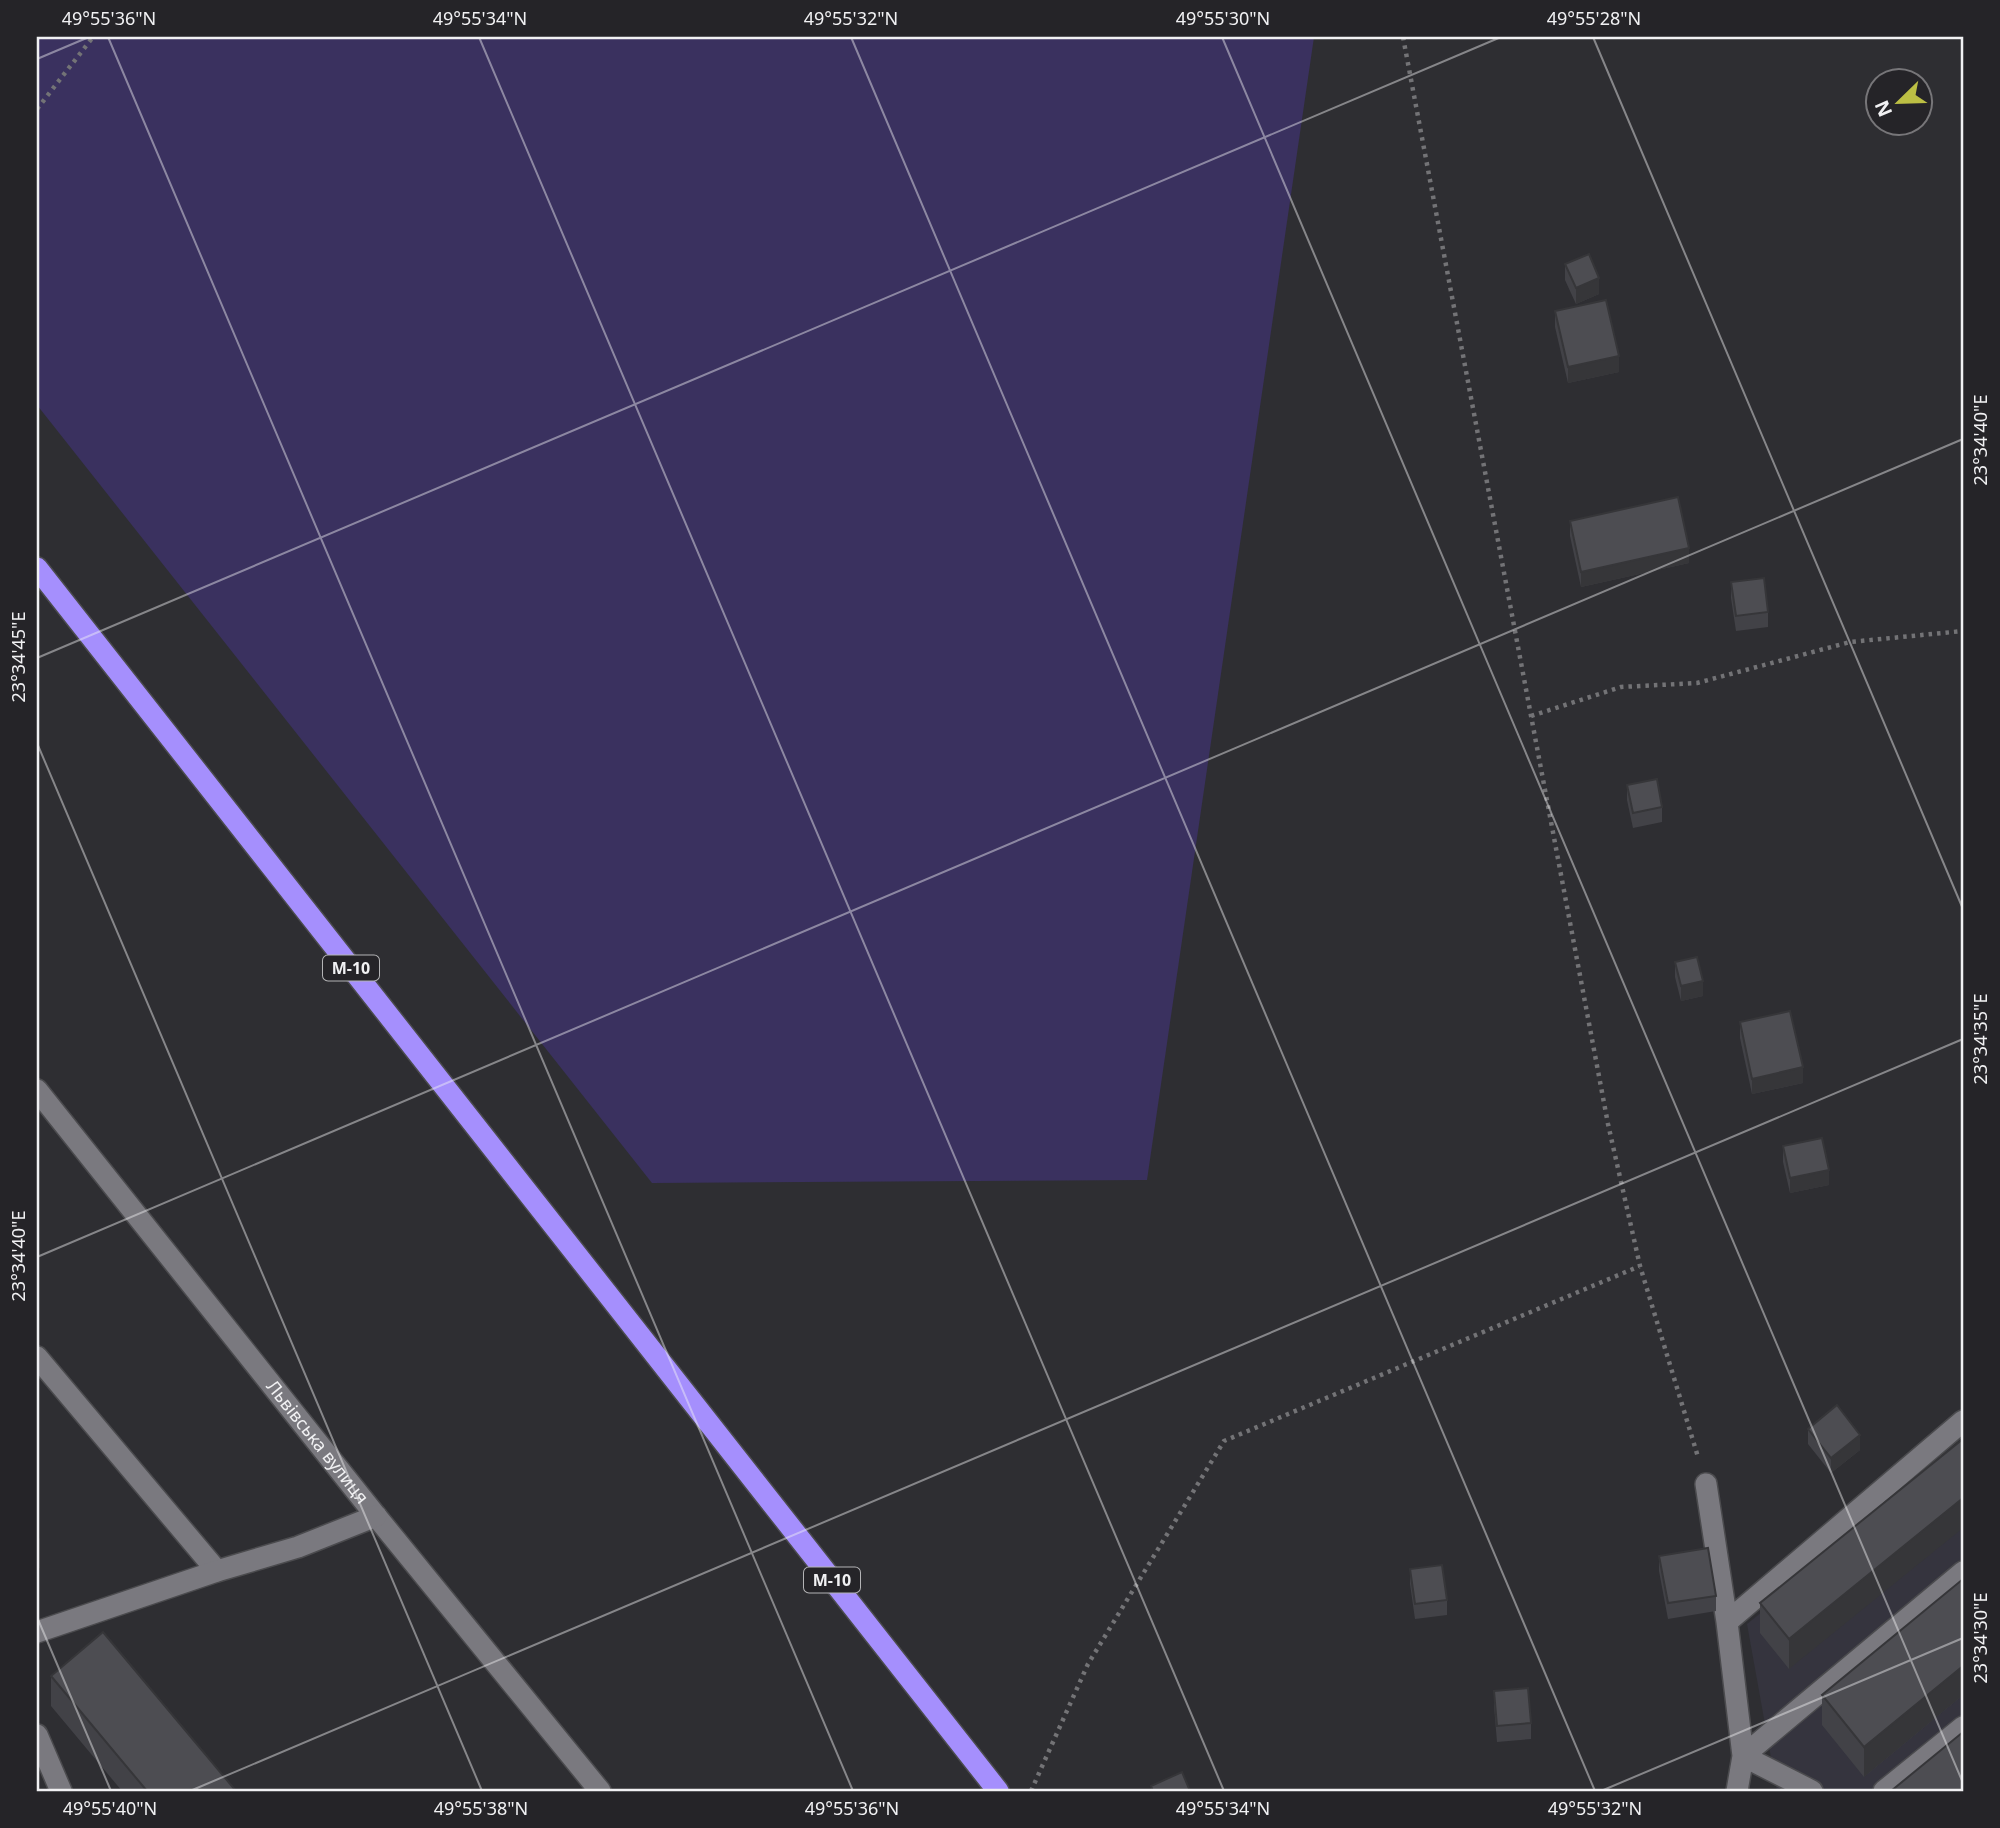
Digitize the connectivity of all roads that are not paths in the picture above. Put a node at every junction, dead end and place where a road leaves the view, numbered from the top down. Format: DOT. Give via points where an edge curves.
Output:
graph roads {
  1 [pos="37,568"];
  2 [pos="37,1090"];
  3 [pos="37,1357"];
  4 [pos="1963,1421"];
  5 [pos="1706,1484"];
  6 [pos="376,1516"];
  7 [pos="217,1571"];
  8 [pos="1963,1572"];
  9 [pos="1727,1622"];
  10 [pos="37,1632"];
  11 [pos="1963,1727"];
  12 [pos="37,1735"];
  13 [pos="1743,1756"];
  14 [pos="61,1791"];
  15 [pos="600,1791"];
  16 [pos="998,1791"];
  17 [pos="1737,1791"];
  18 [pos="1812,1791"];
  19 [pos="1884,1791"];
  1 -- 16 [label="highway, М-10"];
  2 -- 6 [label="street, Львівська вулиця"];
  3 -- 7 [label="street"];
  4 -- 9 [label="street"];
  5 -- 9 [label="street"];
  6 -- 7 [label="street"];
  6 -- 15 [label="street, Львівська вулиця"];
  7 -- 10 [label="street"];
  8 -- 13 [label="street"];
  9 -- 13 [label="street"];
  11 -- 19 [label="street"];
  12 -- 14 [label="street"];
  13 -- 17 [label="street"];
  13 -- 18 [label="street"];
}
